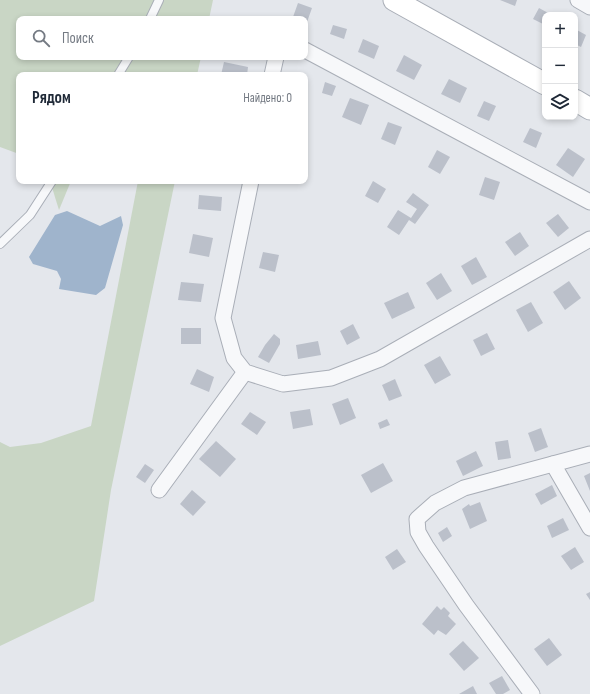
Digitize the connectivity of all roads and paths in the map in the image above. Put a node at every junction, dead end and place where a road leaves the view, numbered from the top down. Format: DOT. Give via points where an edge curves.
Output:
graph roads {
  1 [pos="159,0"];
  2 [pos="394,0"];
  3 [pos="578,0"];
  4 [pos="590,7"];
  5 [pos="151,16"];
  6 [pos="308,52"];
  7 [pos="127,60"];
  8 [pos="275,60"];
  9 [pos="120,72"];
  10 [pos="273,72"];
  11 [pos="542,82"];
  12 [pos="578,102"];
  13 [pos="590,109"];
  14 [pos="50,184"];
  15 [pos="250,184"];
  16 [pos="590,202"];
  17 [pos="590,239"];
  18 [pos="0,244"];
  19 [pos="245,372"];
  20 [pos="590,454"];
  21 [pos="552,464"];
  22 [pos="159,490"];
  23 [pos="590,528"];
  24 [pos="532,694"];
  1 -- 5 [label="lane"];
  2 -- 11 [label="street"];
  3 -- 4 [label="street"];
  6 -- 16 [label="street"];
  7 -- 9 [label="lane"];
  8 -- 10 [label="street"];
  12 -- 13 [label="street"];
  14 -- 18 [label="lane" via="30,215"];
  15 -- 19 [label="street" via="223,318 234,358"];
  17 -- 19 [label="street" via="380,359 331,378 284,384"];
  19 -- 22 [label="street"];
  20 -- 21 [label="street"];
  21 -- 23 [label="street"];
  21 -- 24 [label="street" via="464,488 435,503 417,519 418,532 426,546"];
}
